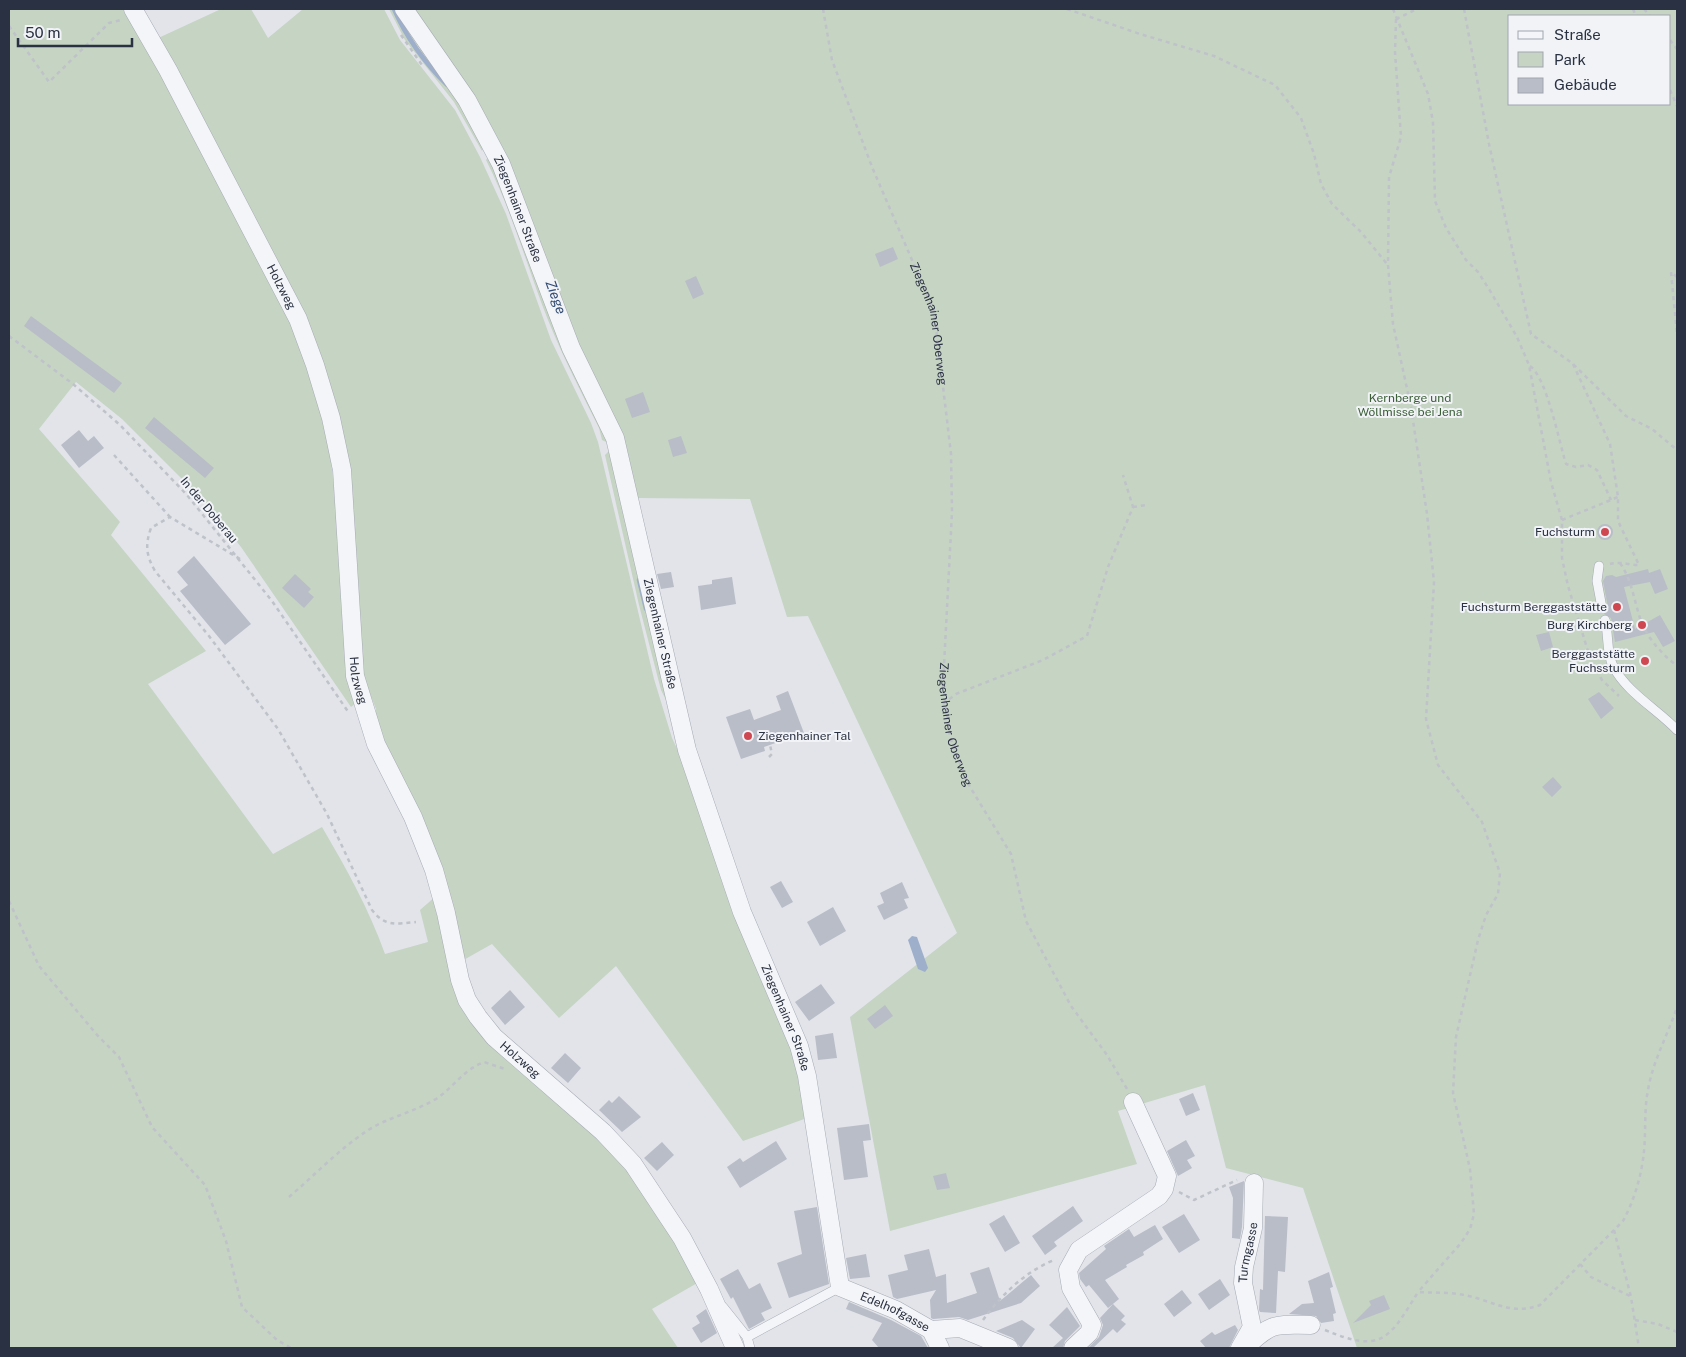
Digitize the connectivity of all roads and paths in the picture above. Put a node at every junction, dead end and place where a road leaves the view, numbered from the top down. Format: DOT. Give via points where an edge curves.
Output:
graph roads {
  1 [pos="133,9"];
  2 [pos="404,9"];
  3 [pos="823,9"];
  4 [pos="1067,9"];
  5 [pos="1393,9"];
  6 [pos="1417,9"];
  7 [pos="1464,9"];
  8 [pos="1396,19"];
  9 [pos="9,26"];
  10 [pos="146,30"];
  11 [pos="398,31"];
  12 [pos="423,67"];
  13 [pos="1671,92"];
  14 [pos="1677,106"];
  15 [pos="1388,265"];
  16 [pos="1677,277"];
  17 [pos="1677,334"];
  18 [pos="9,336"];
  19 [pos="1572,363"];
  20 [pos="1528,365"];
  21 [pos="1677,450"];
  22 [pos="114,455"];
  23 [pos="1123,475"];
  24 [pos="1618,497"];
  25 [pos="1611,500"];
  26 [pos="1146,505"];
  27 [pos="1133,507"];
  28 [pos="170,517"];
  29 [pos="240,559"];
  30 [pos="1618,561"];
  31 [pos="1599,566"];
  32 [pos="1602,608"];
  33 [pos="1605,620"];
  34 [pos="1677,666"];
  35 [pos="944,704"];
  36 [pos="366,714"];
  37 [pos="1677,730"];
  38 [pos="770,745"];
  39 [pos="769,757"];
  40 [pos="9,900"];
  41 [pos="416,922"];
  42 [pos="1677,1007"];
  43 [pos="508,1070"];
  44 [pos="1133,1102"];
  45 [pos="1248,1180"];
  46 [pos="1178,1191"];
  47 [pos="289,1197"];
  48 [pos="1614,1230"];
  49 [pos="1079,1250"];
  50 [pos="1580,1264"];
  51 [pos="840,1287"];
  52 [pos="1418,1292"];
  53 [pos="1631,1297"];
  54 [pos="1635,1320"];
  55 [pos="1311,1325"];
  56 [pos="932,1330"];
  57 [pos="974,1332"];
  58 [pos="1677,1332"];
  59 [pos="741,1342"];
  60 [pos="291,1348"];
  61 [pos="750,1348"];
  62 [pos="940,1348"];
  63 [pos="1009,1348"];
  64 [pos="1073,1348"];
  65 [pos="1240,1348"];
  66 [pos="1244,1348"];
  67 [pos="1639,1348"];
  1 -- 10 [label="street, Holzweg"];
  2 -- 51 [label="street, Ziegenhainer Straße" via="467,100 502,164 571,348 615,438 687,750 742,912 799,1046 807,1076"];
  3 -- 35 [label="path, Ziegenhainer Oberweg" via="832,60 872,167 934,311 951,454 952,512"];
  4 -- 15 [label="path" via="1214,56 1275,85 1300,118 1321,184 1332,204"];
  5 -- 8 [label="path"];
  6 -- 8 [label="path"];
  7 -- 19 [label="path" via="1489,144 1531,334"];
  8 -- 15 [label="path" via="1401,137 1389,177"];
  8 -- 20 [label="path" via="1428,94 1433,122 1435,201 1446,228 1466,260 1478,272 1517,337"];
  9 -- 10 [label="path" via="49,82 109,23 117,19"];
  10 -- 36 [label="street, Holzweg" via="298,319 315,365 342,470 355,676"];
  11 -- 12 [label="path"];
  13 -- 14 [label="path"];
  15 -- 52 [label="path" via="1393,324 1411,407 1434,582 1426,719 1438,764 1482,822 1500,873 1498,894 1486,915 1478,940 1456,1037 1453,1093 1470,1169 1474,1214 1461,1244"];
  16 -- 17 [label="path" via="1671,272"];
  18 -- 29 [label="path, In der Doberau" via="120,425 187,495"];
  19 -- 21 [label="path" via="1626,416 1652,429"];
  19 -- 24 [label="path" via="1610,444"];
  20 -- 25 [label="path" via="1535,370 1544,389 1566,464 1576,468 1588,465 1597,470"];
  20 -- 25 [label="path" via="1551,482 1562,520"];
  22 -- 28 [label="path"];
  23 -- 27 [label="path"];
  24 -- 25 [label="path"];
  24 -- 30 [label="path" via="1618,521 1639,565"];
  26 -- 27 [label="path"];
  27 -- 35 [label="path" via="1108,567 1087,636 1043,660 956,694"];
  28 -- 29 [label="path"];
  28 -- 41 [label="path" via="151,528 146,544 148,560 278,729 327,814 372,910 380,920 394,924"];
  29 -- 36 [label="path, In der Doberau" via="347,710 354,717"];
  30 -- 31 [label="path"];
  30 -- 34 [label="path" via="1627,573 1642,623 1656,646"];
  31 -- 32 [label="lane" via="1597,581"];
  33 -- 37 [label="lane" via="1613,665 1634,692"];
  35 -- 44 [label="path, Ziegenhainer Oberweg" via="957,762 1011,854 1026,921 1071,1006 1107,1055"];
  36 -- 59 [label="street, Holzweg" via="376,744 413,817 434,870 460,980 474,1012 494,1037 603,1132 633,1164 682,1238"];
  38 -- 39 [label="path" via="772,754"];
  40 -- 60 [label="path" via="39,966 119,1056 152,1127 205,1185 226,1241 242,1307 277,1340"];
  42 -- 48 [label="path" via="1654,1061 1645,1106 1644,1153 1631,1206"];
  43 -- 47 [label="path" via="484,1062 470,1067 438,1098 379,1125 347,1147"];
  44 -- 49 [label="street" via="1167,1176 1164,1189 1159,1196"];
  45 -- 46 [label="path" via="1194,1200"];
  45 -- 65 [label="street, Turmgasse" via="1253,1228 1243,1283 1252,1327"];
  48 -- 50 [label="path"];
  48 -- 53 [label="path"];
  49 -- 57 [label="path" via="1028,1273 994,1306"];
  49 -- 64 [label="street" via="1068,1270 1071,1288 1092,1326"];
  50 -- 52 [label="path" via="1540,1305 1526,1310 1504,1308 1480,1298 1457,1294"];
  50 -- 53 [label="path" via="1591,1278"];
  51 -- 56 [label="street, Edelhofgasse" via="896,1310"];
  51 -- 59 [label="lane"];
  52 -- 55 [label="path" via="1392,1332 1376,1341 1337,1335"];
  53 -- 54 [label="path"];
  54 -- 58 [label="path"];
  54 -- 67 [label="path"];
  55 -- 66 [label="street" via="1270,1327"];
  56 -- 57 [label="street" via="960,1328"];
  56 -- 62 [label="street, Edelhofgasse"];
  57 -- 63 [label="street"];
  59 -- 61 [label="lane, Holzweg"];
}
